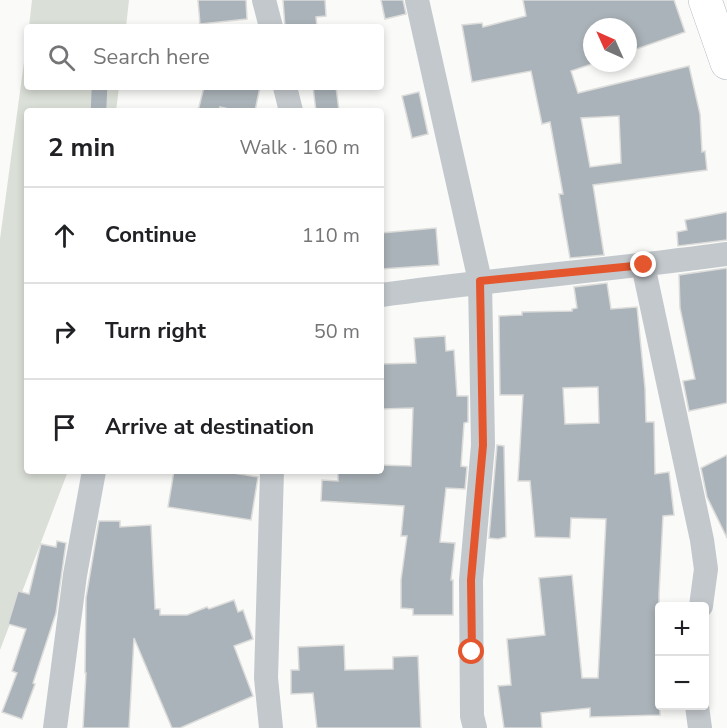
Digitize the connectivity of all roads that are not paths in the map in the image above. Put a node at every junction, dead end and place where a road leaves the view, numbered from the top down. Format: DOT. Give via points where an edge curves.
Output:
graph roads {
  1 [pos="264,0"];
  2 [pos="417,0"];
  3 [pos="705,0"];
  4 [pos="270,24"];
  5 [pos="727,63"];
  6 [pos="286,90"];
  7 [pos="290,108"];
  8 [pos="727,254"];
  9 [pos="644,265"];
  10 [pos="480,281"];
  11 [pos="384,295"];
  12 [pos="93,474"];
  13 [pos="272,474"];
  14 [pos="702,602"];
  15 [pos="698,710"];
  16 [pos="55,728"];
  17 [pos="271,728"];
  18 [pos="475,728"];
  19 [pos="700,728"];
  1 -- 4 [label="street"];
  2 -- 10 [label="street"];
  3 -- 5 [label="main road"];
  6 -- 7 [label="street"];
  8 -- 9 [label="street"];
  9 -- 10 [label="street"];
  9 -- 14 [label="street" via="702,540 706,569"];
  10 -- 11 [label="street"];
  10 -- 18 [label="street" via="483,445 471,580"];
  12 -- 16 [label="street" via="75,574"];
  13 -- 17 [label="street" via="266,678"];
  15 -- 19 [label="street"];
}
